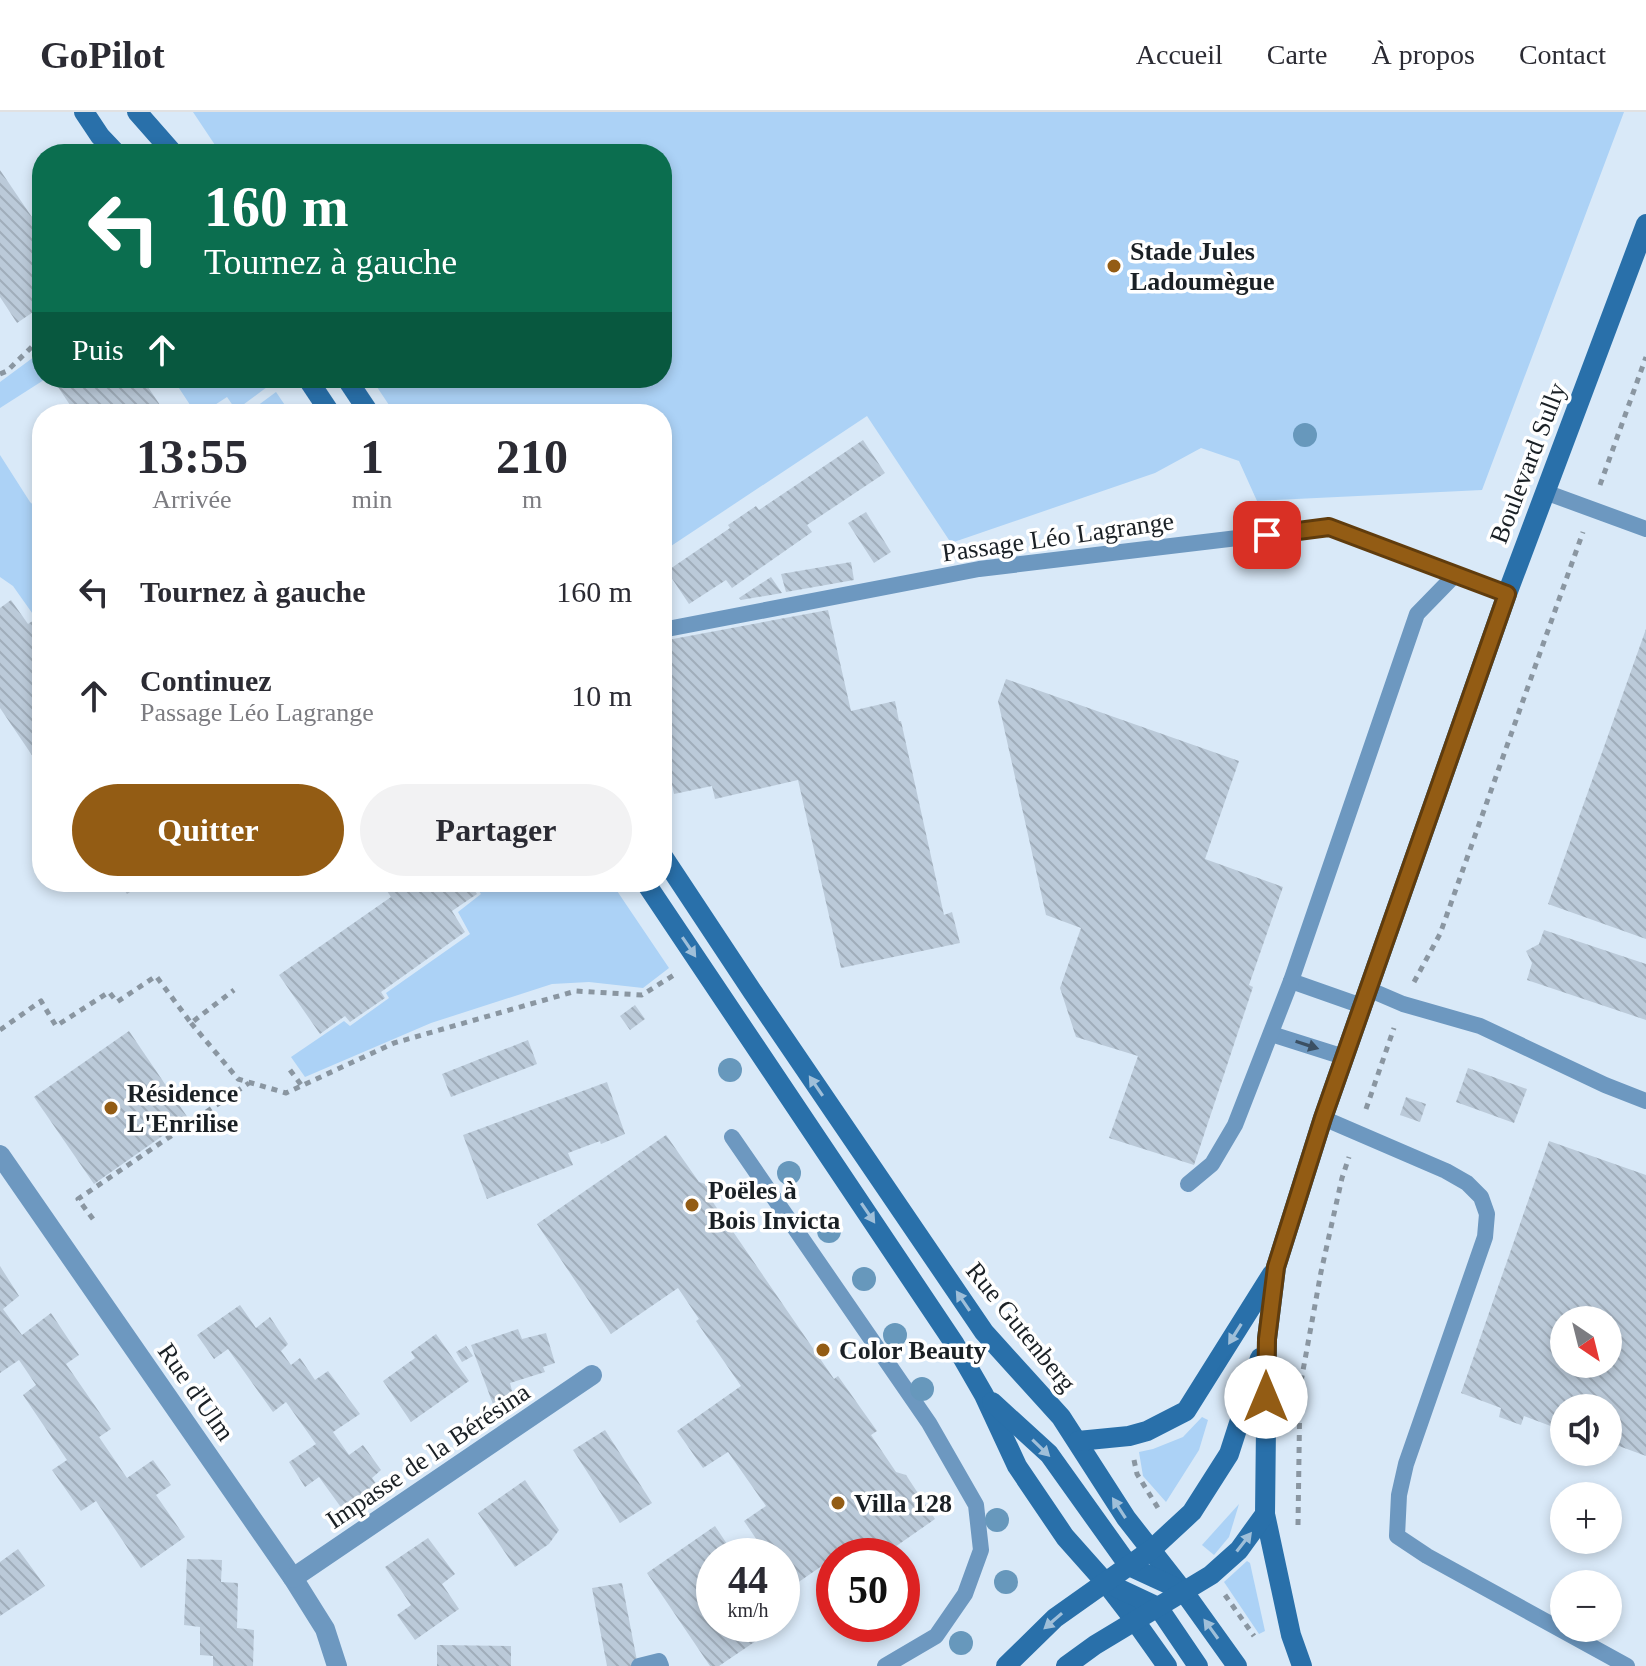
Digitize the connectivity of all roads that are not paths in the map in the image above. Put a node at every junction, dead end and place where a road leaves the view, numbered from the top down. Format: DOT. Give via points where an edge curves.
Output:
graph roads {
  1 [pos="84,112"];
  2 [pos="137,112"];
  3 [pos="108,144"];
  4 [pos="165,144"];
  5 [pos="1646,224"];
  6 [pos="1545,492"];
  7 [pos="1646,529"];
  8 [pos="1455,575"];
  9 [pos="1507,594"];
  10 [pos="672,628"];
  11 [pos="672,870"];
  12 [pos="652,892"];
  13 [pos="1291,981"];
  14 [pos="1365,997"];
  15 [pos="1271,1034"];
  16 [pos="1344,1057"];
  17 [pos="1646,1101"];
  18 [pos="1323,1118"];
  19 [pos="732,1137"];
  20 [pos="0,1155"];
  21 [pos="1188,1184"];
  22 [pos="1276,1267"];
  23 [pos="1267,1339"];
  24 [pos="592,1375"];
  25 [pos="984,1395"];
  26 [pos="1078,1441"];
  27 [pos="1265,1514"];
  28 [pos="1151,1550"];
  29 [pos="1129,1566"];
  30 [pos="293,1578"];
  31 [pos="1105,1582"];
  32 [pos="1184,1592"];
  33 [pos="1158,1607"];
  34 [pos="1135,1621"];
  35 [pos="337,1666"];
  36 [pos="639,1666"];
  37 [pos="661,1666"];
  38 [pos="885,1666"];
  39 [pos="1006,1666"];
  40 [pos="1066,1666"];
  41 [pos="1167,1666"];
  42 [pos="1198,1666"];
  43 [pos="1237,1666"];
  44 [pos="1302,1666"];
  45 [pos="1627,1666"];
  1 -- 3 [label="main road"];
  2 -- 4 [label="main road"];
  5 -- 6 [label="main road, Boulevard Sully"];
  6 -- 7 [label="lane"];
  6 -- 9 [label="main road, Boulevard Sully"];
  8 -- 9 [label="lane, Passage Léo Lagrange"];
  8 -- 10 [label="lane, Passage Léo Lagrange" via="1329,527 979,569"];
  8 -- 13 [label="lane" via="1417,614"];
  9 -- 14 [label="main road, Boulevard Sully"];
  26 -- 11 [label="main road, Rue Gutenberg, one-way" via="984,1332"];
  12 -- 25 [label="main road, one-way"];
  13 -- 14 [label="lane"];
  13 -- 15 [label="lane"];
  14 -- 16 [label="main road, Boulevard Sully"];
  14 -- 17 [label="lane" via="1480,1026"];
  15 -- 16 [label="lane, one-way"];
  15 -- 21 [label="lane" via="1235,1125 1212,1164"];
  16 -- 18 [label="main road, Boulevard Sully"];
  18 -- 22 [label="main road, Boulevard Sully"];
  18 -- 45 [label="lane" via="1467,1183 1481,1197 1487,1214 1485,1237 1406,1464 1397,1536"];
  19 -- 38 [label="lane" via="929,1423 976,1505 981,1550 965,1594 936,1636"];
  20 -- 30 [label="street, Rue d'Ulm"];
  22 -- 23 [label="main road, Boulevard Sully"];
  22 -- 26 [label="main road, Boulevard Sully, one-way" via="1186,1411 1147,1431"];
  23 -- 27 [label="main road, Boulevard Sully"];
  23 -- 28 [label="main road, Boulevard Sully" via="1229,1454 1192,1512"];
  24 -- 30 [label="street, Impasse de la Bérésina"];
  25 -- 29 [label="main road, one-way" via="1049,1454"];
  25 -- 31 [label="main road" via="1017,1466 1065,1537"];
  28 -- 26 [label="main road, Rue Gutenberg, one-way"];
  32 -- 27 [label="main road, one-way" via="1239,1550"];
  27 -- 44 [label="main road, Boulevard Sully"];
  28 -- 29 [label="main road, Boulevard Sully"];
  28 -- 32 [label="main road, Rue Gutenberg"];
  29 -- 31 [label="main road, Boulevard Sully"];
  29 -- 32 [label="main road"];
  30 -- 35 [label="street, Rue d'Ulm" via="325,1629"];
  31 -- 33 [label="main road"];
  31 -- 34 [label="main road"];
  31 -- 39 [label="main road, Boulevard Sully, one-way" via="1055,1618"];
  32 -- 33 [label="main road"];
  43 -- 32 [label="main road, Rue Gutenberg, one-way"];
  33 -- 34 [label="main road"];
  33 -- 42 [label="main road"];
  34 -- 40 [label="main road"];
  34 -- 41 [label="main road"];
  36 -- 37 [label="lane" via="659,1661"];
}
